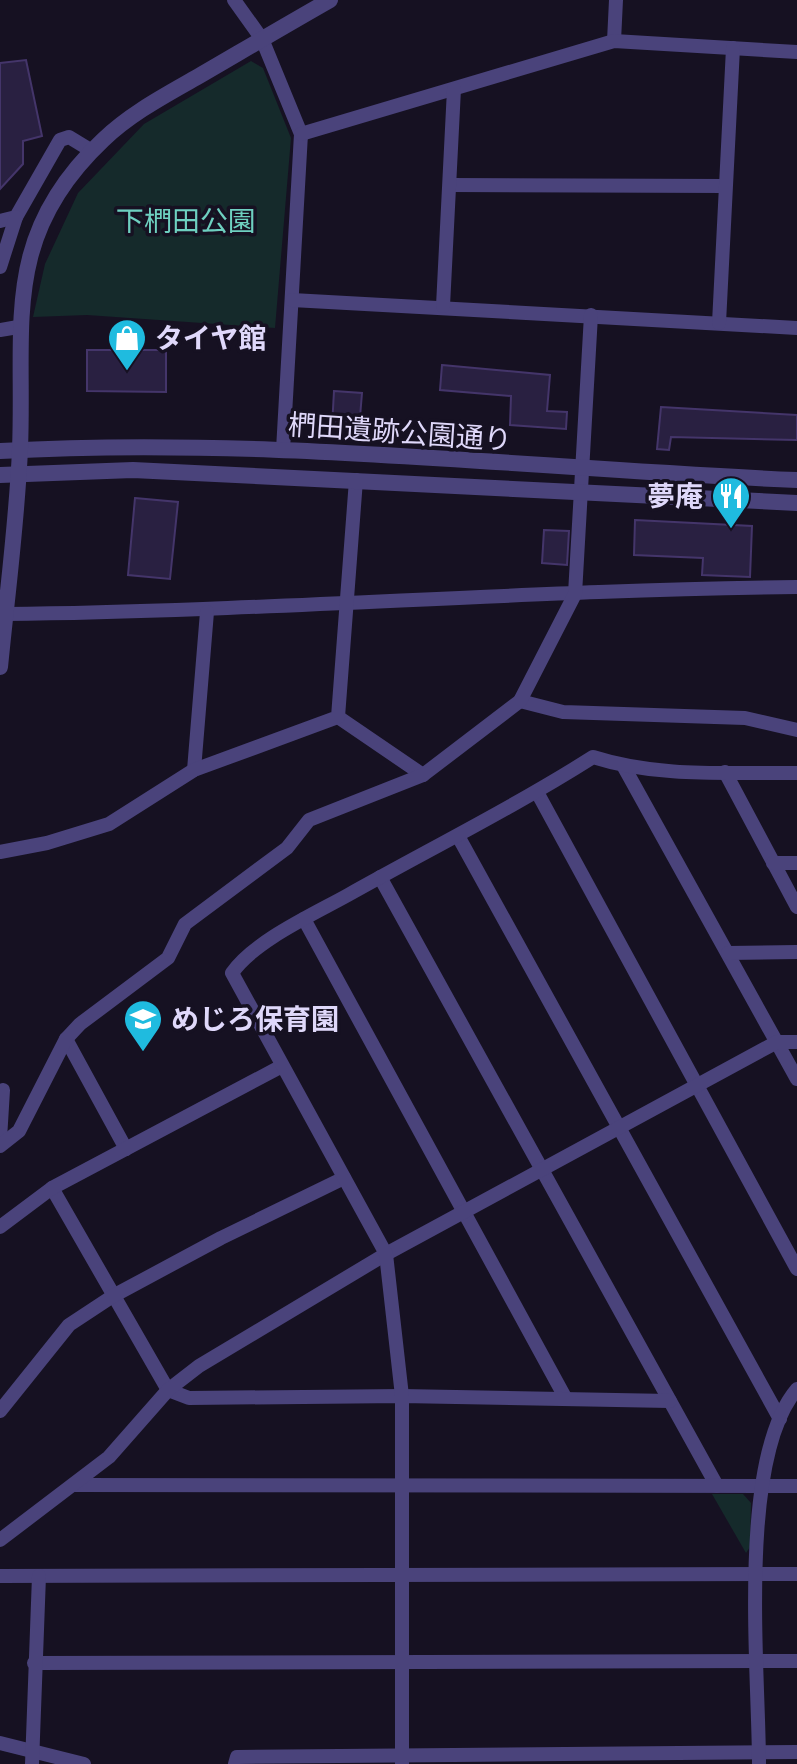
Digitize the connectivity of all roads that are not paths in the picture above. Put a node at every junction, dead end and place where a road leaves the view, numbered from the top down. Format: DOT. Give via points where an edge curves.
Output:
graph roads {
  1 [pos="234,0"];
  2 [pos="330,0"];
  3 [pos="616,0"];
  4 [pos="262,39"];
  5 [pos="614,41"];
  6 [pos="733,48"];
  7 [pos="797,52"];
  8 [pos="454,89"];
  9 [pos="301,134"];
  10 [pos="92,151"];
  11 [pos="451,185"];
  12 [pos="725,186"];
  13 [pos="16,217"];
  14 [pos="0,221"];
  15 [pos="0,267"];
  16 [pos="292,300"];
  17 [pos="443,306"];
  18 [pos="591,315"];
  19 [pos="719,323"];
  20 [pos="18,327"];
  21 [pos="797,328"];
  22 [pos="0,330"];
  23 [pos="20,450"];
  24 [pos="283,450"];
  25 [pos="0,451"];
  26 [pos="584,469"];
  27 [pos="18,474"];
  28 [pos="0,475"];
  29 [pos="356,480"];
  30 [pos="797,480"];
  31 [pos="583,491"];
  32 [pos="797,503"];
  33 [pos="797,587"];
  34 [pos="575,594"];
  35 [pos="347,602"];
  36 [pos="207,612"];
  37 [pos="5,614"];
  38 [pos="0,667"];
  39 [pos="520,701"];
  40 [pos="338,717"];
  41 [pos="797,730"];
  42 [pos="624,767"];
  43 [pos="194,770"];
  44 [pos="725,772"];
  45 [pos="797,773"];
  46 [pos="423,775"];
  47 [pos="537,792"];
  48 [pos="458,836"];
  49 [pos="0,852"];
  50 [pos="773,863"];
  51 [pos="797,863"];
  52 [pos="380,877"];
  53 [pos="797,907"];
  54 [pos="304,919"];
  55 [pos="797,952"];
  56 [pos="728,953"];
  57 [pos="66,1039"];
  58 [pos="777,1042"];
  59 [pos="797,1042"];
  60 [pos="282,1066"];
  61 [pos="797,1079"];
  62 [pos="697,1086"];
  63 [pos="3,1090"];
  64 [pos="620,1129"];
  65 [pos="0,1139"];
  66 [pos="0,1146"];
  67 [pos="126,1149"];
  68 [pos="542,1170"];
  69 [pos="344,1178"];
  70 [pos="52,1188"];
  71 [pos="464,1212"];
  72 [pos="0,1227"];
  73 [pos="386,1254"];
  74 [pos="797,1269"];
  75 [pos="113,1296"];
  76 [pos="168,1390"];
  77 [pos="795,1393"];
  78 [pos="402,1396"];
  79 [pos="566,1399"];
  80 [pos="670,1401"];
  81 [pos="0,1410"];
  82 [pos="780,1419"];
  83 [pos="402,1484"];
  84 [pos="75,1485"];
  85 [pos="717,1486"];
  86 [pos="762,1486"];
  87 [pos="797,1486"];
  88 [pos="0,1540"];
  89 [pos="403,1574"];
  90 [pos="757,1574"];
  91 [pos="797,1574"];
  92 [pos="0,1576"];
  93 [pos="39,1576"];
  94 [pos="758,1661"];
  95 [pos="797,1661"];
  96 [pos="34,1663"];
  97 [pos="402,1663"];
  98 [pos="0,1743"];
  99 [pos="797,1752"];
  100 [pos="32,1758"];
  101 [pos="759,1758"];
  102 [pos="402,1760"];
  103 [pos="84,1764"];
  104 [pos="235,1764"];
  1 -- 4 [label="street"];
  2 -- 4 [label="street"];
  3 -- 5 [label="street"];
  4 -- 9 [label="street"];
  4 -- 10 [label="street" via="149,105"];
  5 -- 6 [label="street"];
  5 -- 8 [label="street"];
  6 -- 7 [label="street"];
  6 -- 12 [label="street"];
  8 -- 9 [label="street"];
  8 -- 11 [label="street"];
  9 -- 16 [label="street"];
  10 -- 13 [label="street" via="69,137 58,142"];
  10 -- 20 [label="street" via="57,197 37,238"];
  11 -- 12 [label="street"];
  11 -- 17 [label="street"];
  12 -- 19 [label="street"];
  13 -- 14 [label="street"];
  13 -- 15 [label="street"];
  16 -- 17 [label="street"];
  16 -- 24 [label="street"];
  17 -- 18 [label="street"];
  18 -- 19 [label="street"];
  18 -- 26 [label="street"];
  19 -- 21 [label="street"];
  20 -- 22 [label="street"];
  20 -- 23 [label="street"];
  23 -- 24 [label="street, 椚田遺跡公園通り"];
  23 -- 25 [label="street, 椚田遺跡公園通り"];
  23 -- 27 [label="street"];
  24 -- 26 [label="street, 椚田遺跡公園通り"];
  26 -- 30 [label="street, 椚田遺跡公園通り"];
  26 -- 31 [label="street"];
  27 -- 28 [label="street, 椚田遺跡公園通り"];
  27 -- 29 [label="street, 椚田遺跡公園通り" via="133,470"];
  27 -- 37 [label="street"];
  29 -- 31 [label="street, 椚田遺跡公園通り"];
  29 -- 35 [label="street"];
  31 -- 32 [label="street, 椚田遺跡公園通り"];
  31 -- 34 [label="street"];
  33 -- 34 [label="street"];
  34 -- 35 [label="street"];
  34 -- 39 [label="street"];
  35 -- 36 [label="street"];
  35 -- 40 [label="street"];
  36 -- 37 [label="street"];
  36 -- 43 [label="street"];
  37 -- 38 [label="street"];
  39 -- 41 [label="street" via="563,712 745,718"];
  39 -- 46 [label="street"];
  40 -- 43 [label="street"];
  40 -- 46 [label="street"];
  42 -- 44 [label="street"];
  42 -- 47 [label="street" via="593,757"];
  42 -- 56 [label="street"];
  43 -- 49 [label="street" via="109,824"];
  44 -- 45 [label="street"];
  44 -- 50 [label="street"];
  46 -- 57 [label="street" via="309,820 287,848 185,924 168,958"];
  47 -- 48 [label="street"];
  47 -- 62 [label="street"];
  48 -- 52 [label="street"];
  48 -- 64 [label="street"];
  50 -- 51 [label="street"];
  50 -- 53 [label="street"];
  52 -- 54 [label="street"];
  52 -- 68 [label="street"];
  54 -- 60 [label="street" via="232,973"];
  54 -- 71 [label="street"];
  55 -- 56 [label="street"];
  56 -- 58 [label="street"];
  57 -- 66 [label="street" via="19,1131"];
  57 -- 67 [label="street"];
  58 -- 59 [label="street"];
  58 -- 61 [label="street"];
  58 -- 62 [label="street"];
  60 -- 67 [label="street"];
  60 -- 69 [label="street"];
  62 -- 64 [label="street"];
  62 -- 74 [label="street"];
  63 -- 65 [label="street"];
  64 -- 68 [label="street"];
  64 -- 82 [label="street"];
  67 -- 70 [label="street"];
  68 -- 71 [label="street"];
  68 -- 80 [label="street"];
  69 -- 73 [label="street"];
  69 -- 75 [label="street"];
  70 -- 72 [label="street"];
  70 -- 75 [label="street"];
  71 -- 73 [label="street"];
  71 -- 79 [label="street"];
  73 -- 76 [label="street"];
  73 -- 78 [label="street"];
  75 -- 76 [label="street"];
  75 -- 81 [label="street" via="69,1325"];
  76 -- 78 [label="street" via="189,1398"];
  76 -- 84 [label="street" via="109,1457"];
  77 -- 82 [label="street"];
  78 -- 79 [label="street"];
  78 -- 83 [label="street"];
  79 -- 80 [label="street"];
  80 -- 85 [label="street"];
  82 -- 86 [label="street"];
  83 -- 84 [label="street"];
  83 -- 85 [label="street"];
  83 -- 89 [label="street"];
  84 -- 88 [label="street"];
  85 -- 86 [label="street"];
  86 -- 87 [label="street"];
  86 -- 90 [label="street"];
  89 -- 90 [label="street"];
  89 -- 93 [label="street"];
  89 -- 97 [label="street"];
  90 -- 91 [label="street"];
  90 -- 94 [label="street"];
  92 -- 93 [label="street"];
  93 -- 96 [label="street"];
  94 -- 95 [label="street"];
  94 -- 97 [label="street"];
  94 -- 101 [label="street"];
  96 -- 97 [label="street"];
  96 -- 100 [label="street"];
  97 -- 102 [label="street"];
  98 -- 100 [label="street"];
  99 -- 101 [label="street"];
  100 -- 103 [label="street"];
  101 -- 102 [label="street"];
  102 -- 104 [label="street" via="237,1757"];
}
